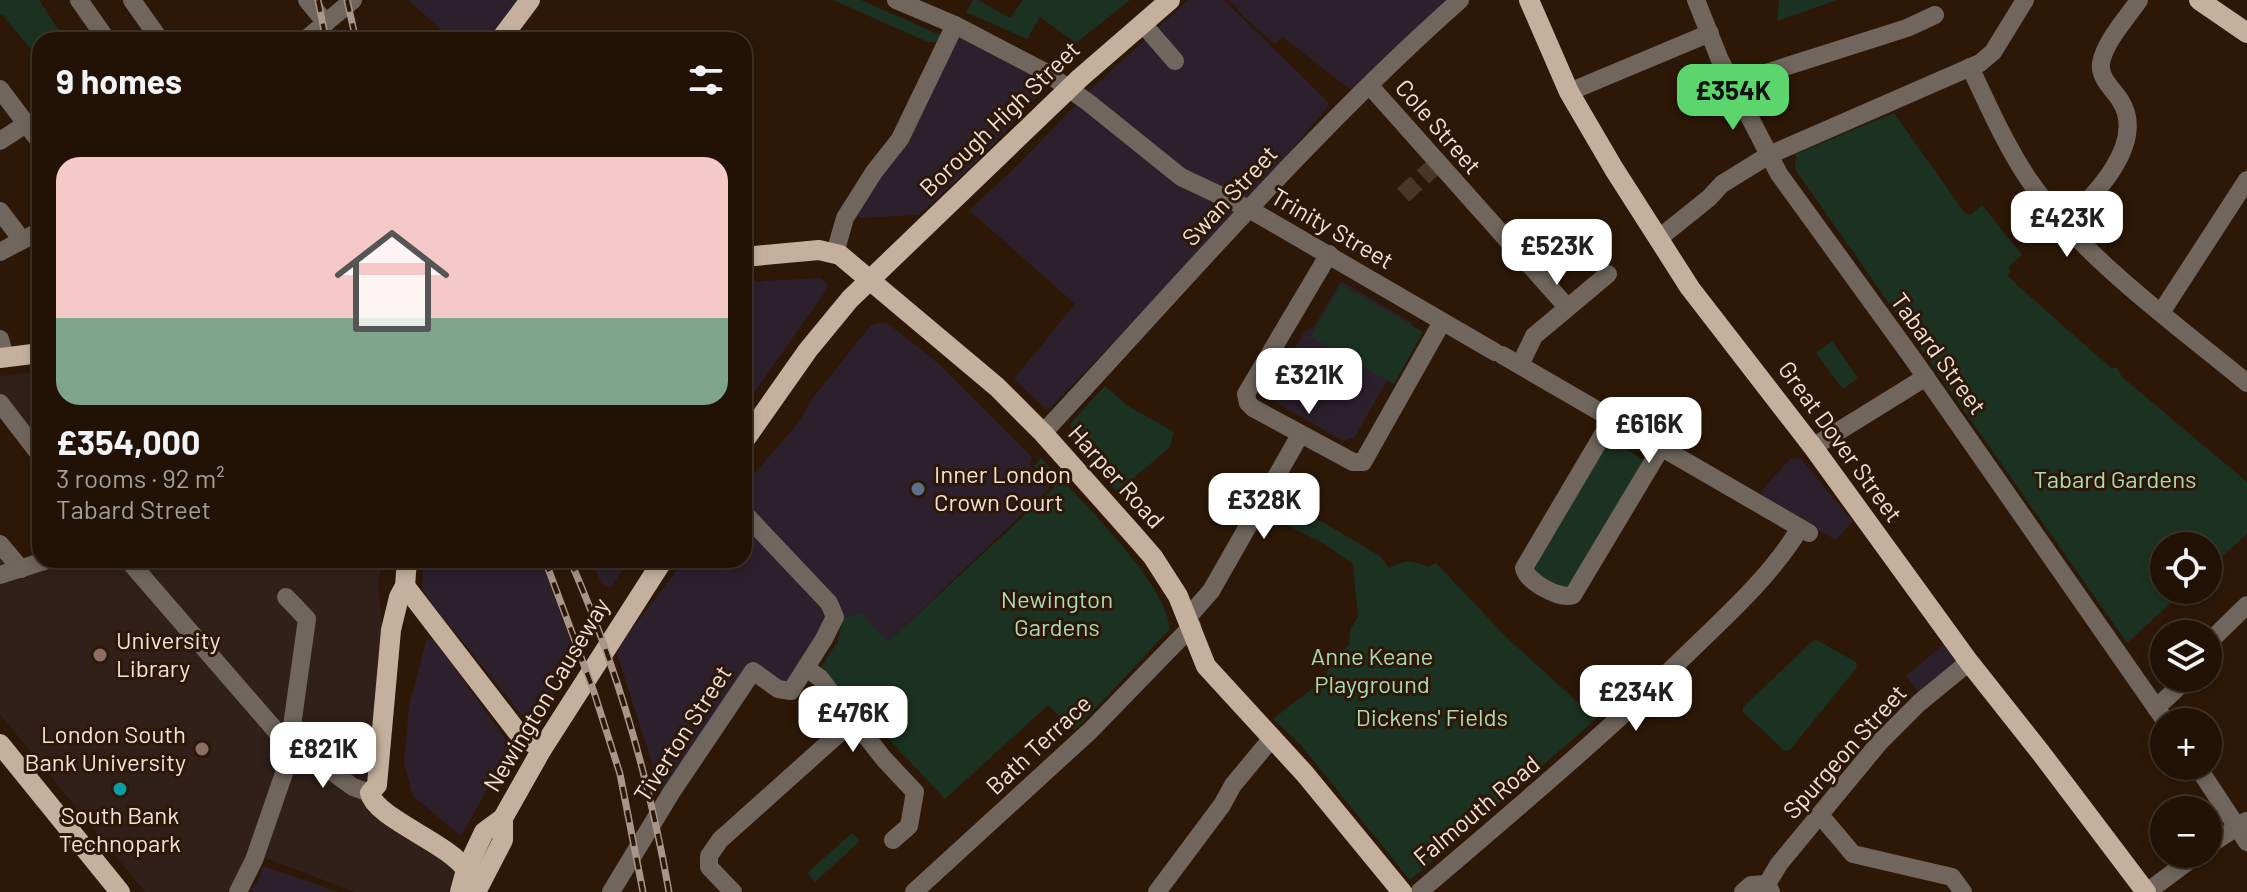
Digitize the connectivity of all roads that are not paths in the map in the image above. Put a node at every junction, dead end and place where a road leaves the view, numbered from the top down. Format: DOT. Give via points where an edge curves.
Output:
graph roads {
  1 [pos="79,0"];
  2 [pos="132,0"];
  3 [pos="307,0"];
  4 [pos="353,0"];
  5 [pos="530,0"];
  6 [pos="896,0"];
  7 [pos="1170,0"];
  8 [pos="1460,0"];
  9 [pos="1529,0"];
  10 [pos="1696,0"];
  11 [pos="2025,0"];
  12 [pos="2139,0"];
  13 [pos="2199,0"];
  14 [pos="1935,15"];
  15 [pos="326,23"];
  16 [pos="1142,23"];
  17 [pos="955,25"];
  18 [pos="101,32"];
  19 [pos="154,32"];
  20 [pos="315,32"];
  21 [pos="506,32"];
  22 [pos="1710,33"];
  23 [pos="2247,33"];
  24 [pos="1175,61"];
  25 [pos="1970,67"];
  26 [pos="1370,86"];
  27 [pos="1069,88"];
  28 [pos="0,89"];
  29 [pos="1735,89"];
  30 [pos="1569,92"];
  31 [pos="26,124"];
  32 [pos="32,132"];
  33 [pos="0,141"];
  34 [pos="1769,155"];
  35 [pos="2247,180"];
  36 [pos="1249,209"];
  37 [pos="0,211"];
  38 [pos="2064,225"];
  39 [pos="32,235"];
  40 [pos="1658,239"];
  41 [pos="22,240"];
  42 [pos="0,252"];
  43 [pos="835,253"];
  44 [pos="1329,254"];
  45 [pos="752,256"];
  46 [pos="1608,274"];
  47 [pos="870,279"];
  48 [pos="1567,307"];
  49 [pos="2162,311"];
  50 [pos="1442,322"];
  51 [pos="2,351"];
  52 [pos="32,353"];
  53 [pos="1520,365"];
  54 [pos="1926,377"];
  55 [pos="2247,383"];
  56 [pos="0,403"];
  57 [pos="1612,419"];
  58 [pos="752,430"];
  59 [pos="1043,433"];
  60 [pos="1300,435"];
  61 [pos="32,445"];
  62 [pos="1813,447"];
  63 [pos="1661,448"];
  64 [pos="752,521"];
  65 [pos="1804,530"];
  66 [pos="0,544"];
  67 [pos="32,565"];
  68 [pos="135,568"];
  69 [pos="406,568"];
  70 [pos="658,568"];
  71 [pos="21,569"];
  72 [pos="0,575"];
  73 [pos="405,586"];
  74 [pos="286,597"];
  75 [pos="2247,605"];
  76 [pos="1190,622"];
  77 [pos="2222,629"];
  78 [pos="1969,662"];
  79 [pos="806,668"];
  80 [pos="2156,708"];
  81 [pos="854,720"];
  82 [pos="1272,738"];
  83 [pos="292,743"];
  84 [pos="0,744"];
  85 [pos="542,749"];
  86 [pos="2207,780"];
  87 [pos="370,793"];
  88 [pos="1820,815"];
  89 [pos="503,818"];
  90 [pos="2244,829"];
  91 [pos="2222,839"];
  92 [pos="893,840"];
  93 [pos="2179,868"];
  94 [pos="466,870"];
  95 [pos="1769,888"];
  96 [pos="120,892"];
  97 [pos="238,892"];
  98 [pos="460,892"];
  99 [pos="476,892"];
  100 [pos="611,892"];
  101 [pos="733,892"];
  102 [pos="914,892"];
  103 [pos="1157,892"];
  104 [pos="1402,892"];
  105 [pos="1419,892"];
  106 [pos="1743,892"];
  107 [pos="1963,892"];
  108 [pos="2146,892"];
  1 -- 18 [label="street"];
  2 -- 19 [label="street"];
  3 -- 15 [label="street"];
  4 -- 15 [label="street"];
  5 -- 21 [label="main road"];
  6 -- 17 [label="street, Trinity Street"];
  7 -- 16 [label="main road, Borough High Street"];
  8 -- 26 [label="street, Swan Street"];
  9 -- 30 [label="main road, Great Dover Street"];
  10 -- 22 [label="street, Tabard Street"];
  11 -- 25 [label="street" via="1989,56"];
  12 -- 38 [label="street" via="2101,67 2127,114 2127,137 2107,178"];
  13 -- 23 [label="main road"];
  14 -- 29 [label="street" via="1753,77"];
  15 -- 20 [label="street"];
  16 -- 24 [label="street"];
  16 -- 27 [label="main road, Borough High Street"];
  17 -- 27 [label="street, Trinity Street"];
  17 -- 43 [label="street" via="900,139 845,218"];
  22 -- 29 [label="street, Tabard Street"];
  22 -- 30 [label="street"];
  25 -- 34 [label="street"];
  25 -- 38 [label="street" via="2024,172"];
  26 -- 36 [label="street, Swan Street"];
  26 -- 48 [label="street, Cole Street"];
  27 -- 36 [label="street, Trinity Street" via="1181,177"];
  27 -- 47 [label="main road, Borough High Street"];
  28 -- 31 [label="street"];
  29 -- 34 [label="street, Tabard Street"];
  30 -- 40 [label="main road, Great Dover Street"];
  31 -- 32 [label="street"];
  31 -- 33 [label="street"];
  34 -- 40 [label="street" via="1722,184"];
  34 -- 54 [label="street, Tabard Street"];
  35 -- 49 [label="street"];
  36 -- 44 [label="street, Trinity Street"];
  36 -- 59 [label="street, Swan Street"];
  37 -- 41 [label="street"];
  38 -- 49 [label="street"];
  39 -- 41 [label="street"];
  40 -- 62 [label="main road, Great Dover Street"];
  41 -- 42 [label="street"];
  43 -- 45 [label="main road"];
  43 -- 47 [label="main road, Harper Road"];
  44 -- 50 [label="street, Trinity Street"];
  44 -- 60 [label="street" via="1246,394 1253,408"];
  46 -- 48 [label="street"];
  47 -- 58 [label="main road" via="822,332"];
  47 -- 59 [label="main road, Harper Road"];
  48 -- 53 [label="street" via="1534,336"];
  49 -- 55 [label="street"];
  50 -- 53 [label="street, Trinity Street"];
  50 -- 60 [label="street" via="1365,460 1353,462"];
  51 -- 52 [label="main road"];
  53 -- 57 [label="street, Trinity Street"];
  54 -- 62 [label="street"];
  54 -- 80 [label="street, Tabard Street"];
  56 -- 61 [label="street"];
  57 -- 63 [label="street, Trinity Street"];
  57 -- 63 [label="street" via="1524,568 1528,577 1562,597 1573,595"];
  59 -- 76 [label="main road, Harper Road" via="1153,557"];
  60 -- 76 [label="street, Bath Terrace"];
  62 -- 78 [label="main road, Great Dover Street"];
  63 -- 65 [label="street, Trinity Street"];
  64 -- 79 [label="street, Tiverton Street" via="829,603 835,617"];
  65 -- 105 [label="street, Falmouth Road" via="1747,596 1623,717"];
  66 -- 71 [label="street"];
  67 -- 71 [label="street"];
  68 -- 83 [label="street"];
  69 -- 73 [label="main road"];
  70 -- 85 [label="main road, Newington Causeway"];
  71 -- 72 [label="street"];
  73 -- 85 [label="main road" via="519,734"];
  73 -- 87 [label="main road" via="391,630 377,785"];
  74 -- 83 [label="street" via="307,619"];
  75 -- 77 [label="street"];
  76 -- 82 [label="main road, Harper Road" via="1206,666"];
  76 -- 102 [label="street, Bath Terrace" via="1090,731"];
  78 -- 88 [label="street, Spurgeon Street" via="1879,743"];
  78 -- 108 [label="main road, Great Dover Street"];
  79 -- 81 [label="street"];
  79 -- 100 [label="street, Tiverton Street" via="791,691 778,689 753,671"];
  81 -- 92 [label="street" via="915,792 909,826"];
  81 -- 101 [label="street" via="720,840 709,856 709,867"];
  82 -- 103 [label="street"];
  82 -- 104 [label="main road, Harper Road"];
  83 -- 87 [label="street" via="353,787"];
  83 -- 97 [label="street" via="254,860"];
  84 -- 96 [label="main road"];
  85 -- 89 [label="main road, Newington Causeway"];
  86 -- 90 [label="street"];
  87 -- 94 [label="main road" via="381,809 450,853"];
  88 -- 95 [label="street, Spurgeon Street" via="1779,864"];
  88 -- 107 [label="street" via="1853,854 1952,877"];
  89 -- 94 [label="main road, Newington Causeway" via="484,832"];
  89 -- 99 [label="main road, Newington Causeway" via="503,840"];
  90 -- 91 [label="street"];
  93 -- 108 [label="street"];
  94 -- 98 [label="main road, Newington Causeway"];
  95 -- 106 [label="street" via="1751,885"];
}
